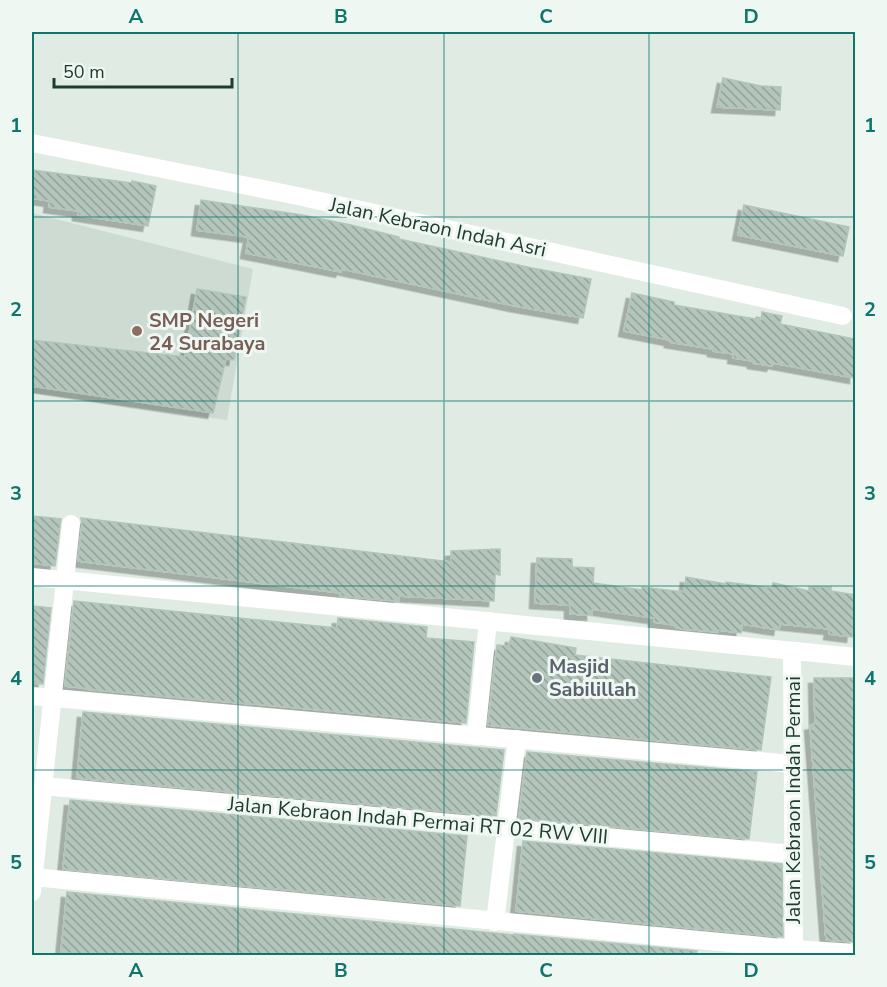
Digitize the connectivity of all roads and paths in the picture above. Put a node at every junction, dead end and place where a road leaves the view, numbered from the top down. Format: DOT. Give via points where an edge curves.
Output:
graph roads {
  1 [pos="32,143"];
  2 [pos="843,316"];
  3 [pos="70,524"];
  4 [pos="32,577"];
  5 [pos="65,580"];
  6 [pos="488,621"];
  7 [pos="792,651"];
  8 [pos="855,657"];
  9 [pos="32,696"];
  10 [pos="52,697"];
  11 [pos="476,736"];
  12 [pos="516,739"];
  13 [pos="793,764"];
  14 [pos="43,786"];
  15 [pos="36,809"];
  16 [pos="506,828"];
  17 [pos="793,854"];
  18 [pos="32,884"];
  19 [pos="495,922"];
  20 [pos="794,949"];
  21 [pos="855,953"];
  1 -- 2 [label="street, Jalan Kebraon Indah Asri" via="293,195"];
  3 -- 5 [label="street"];
  4 -- 5 [label="street"];
  5 -- 6 [label="street"];
  5 -- 10 [label="street"];
  6 -- 7 [label="street"];
  6 -- 11 [label="street"];
  7 -- 8 [label="street"];
  7 -- 13 [label="street, Jalan Kebraon Indah Permai"];
  9 -- 10 [label="street"];
  10 -- 11 [label="street"];
  10 -- 14 [label="street"];
  11 -- 12 [label="street"];
  12 -- 13 [label="street"];
  12 -- 16 [label="street"];
  13 -- 17 [label="street, Jalan Kebraon Indah Permai"];
  14 -- 15 [label="street"];
  14 -- 16 [label="street, Jalan Kebraon Indah Permai RT 02 RW VIII"];
  15 -- 18 [label="street"];
  16 -- 17 [label="street, Jalan Kebraon Indah Permai RT 02 RW VIII"];
  16 -- 19 [label="street"];
  17 -- 20 [label="street, Jalan Kebraon Indah Permai"];
  18 -- 19 [label="street"];
  19 -- 20 [label="street"];
  20 -- 21 [label="street"];
}
